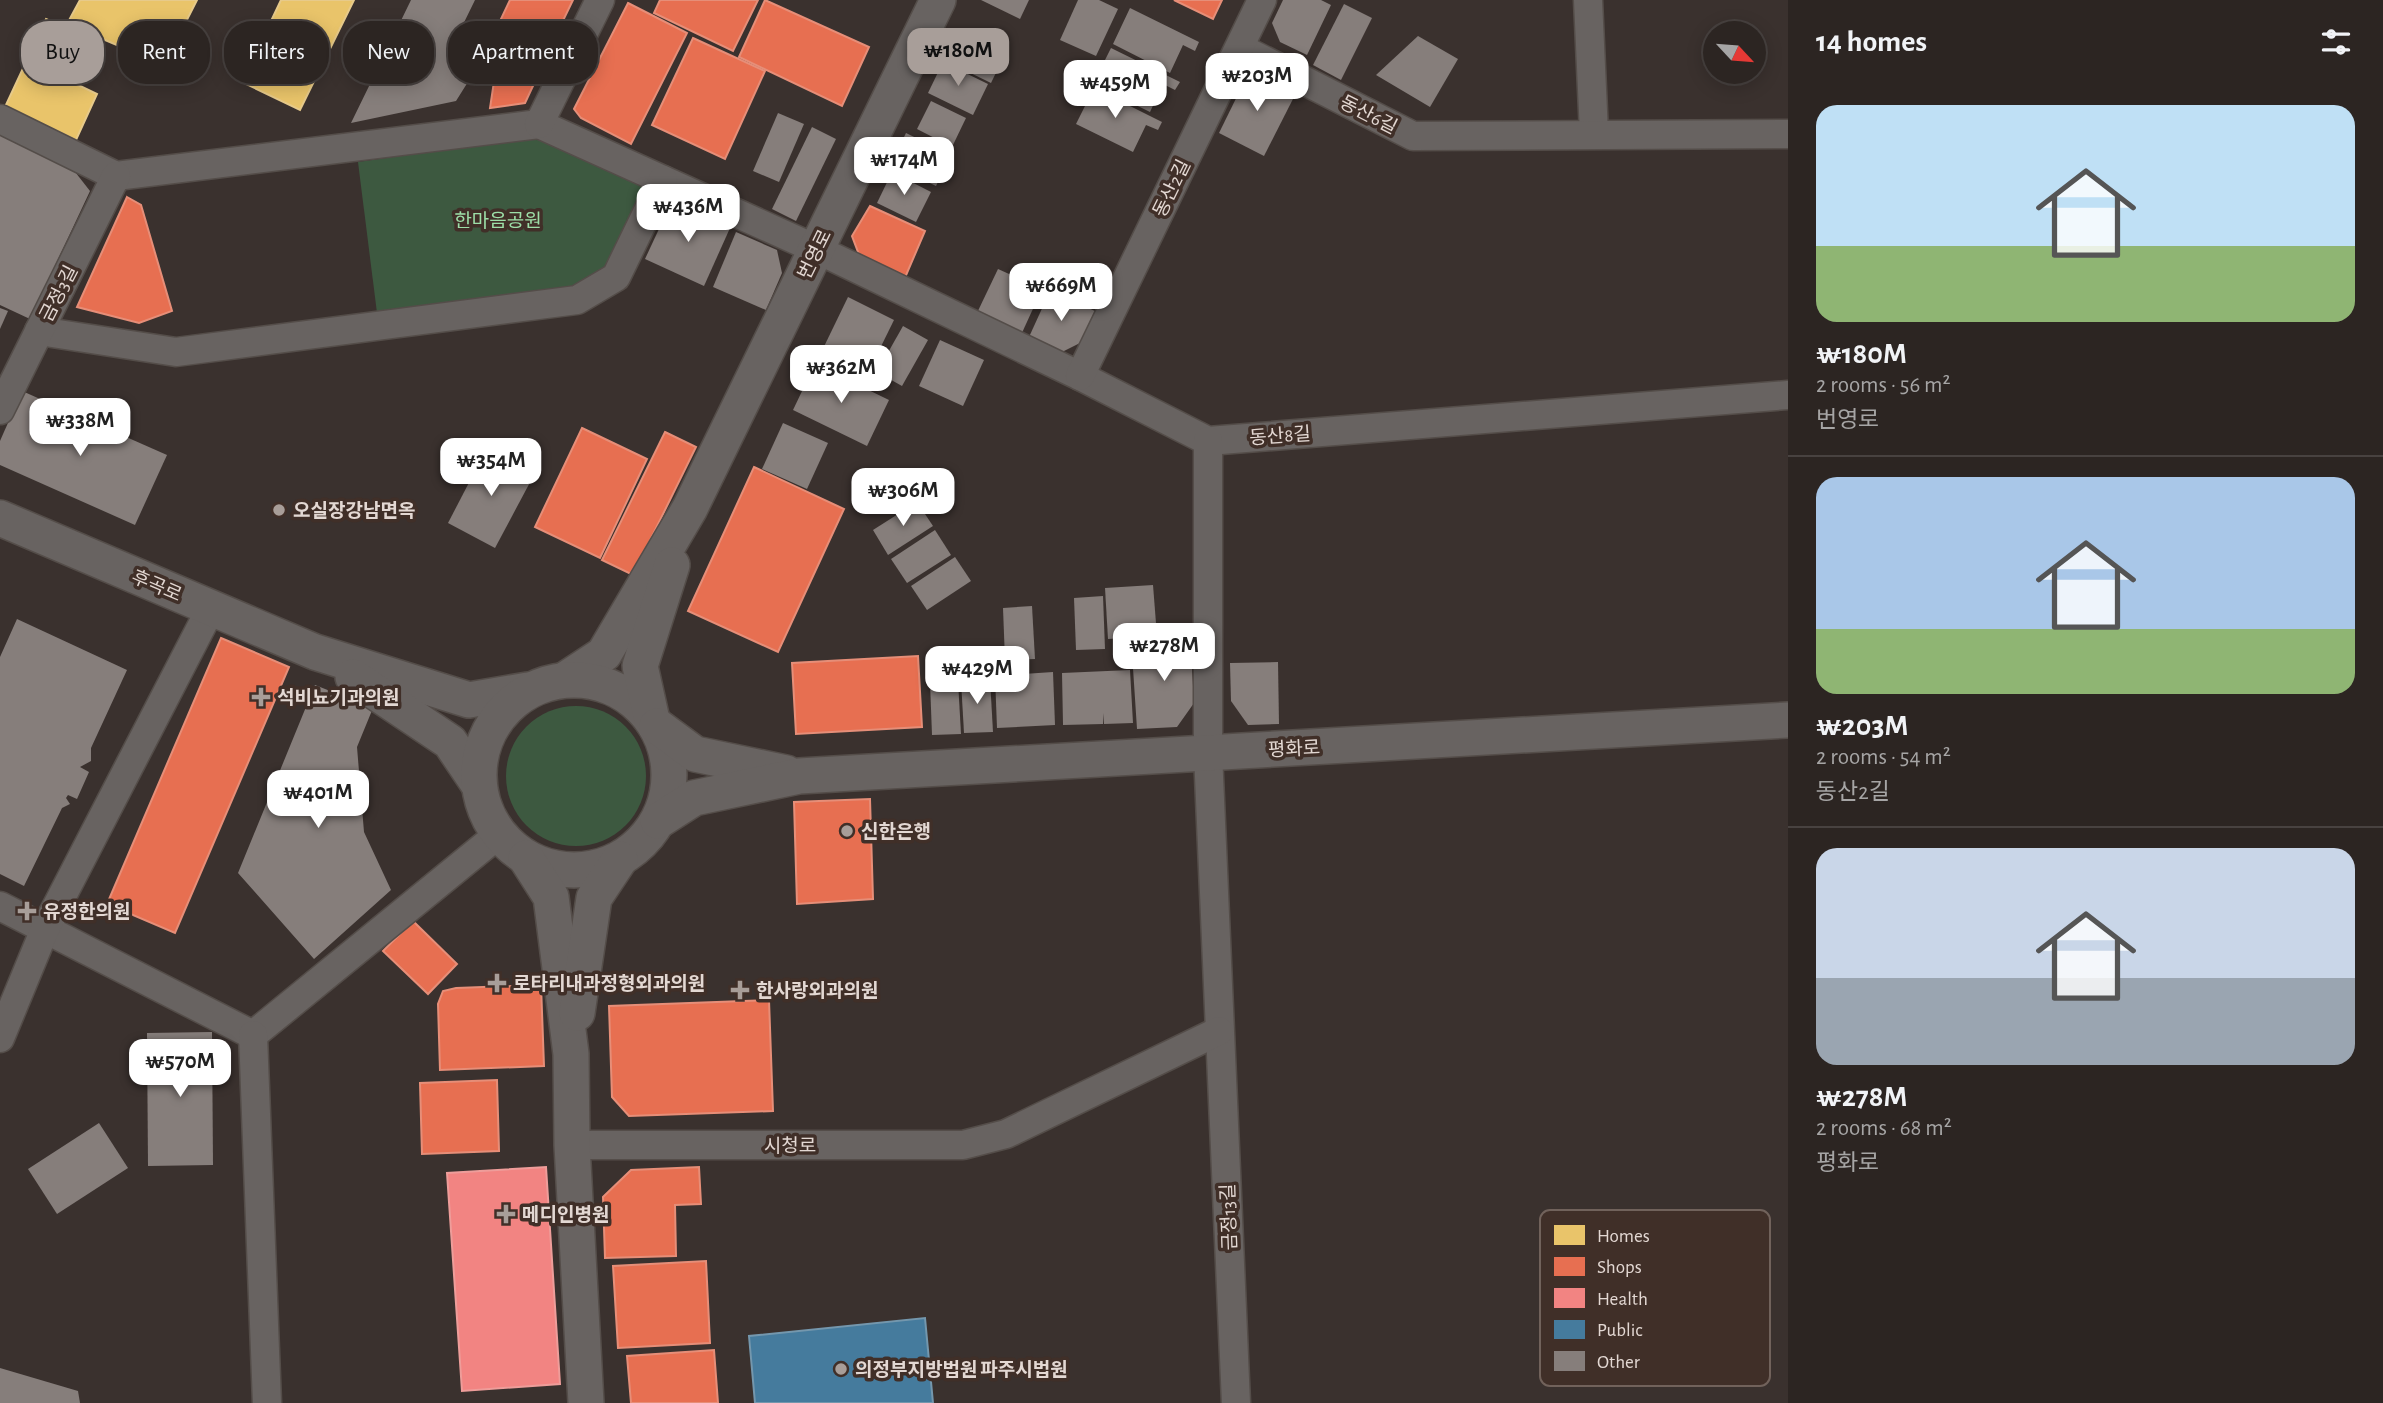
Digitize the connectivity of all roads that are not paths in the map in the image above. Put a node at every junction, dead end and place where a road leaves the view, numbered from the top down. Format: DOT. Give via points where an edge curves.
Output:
graph roads {
  1 [pos="600,0"];
  2 [pos="938,0"];
  3 [pos="1262,0"];
  4 [pos="1588,0"];
  5 [pos="1240,48"];
  6 [pos="0,119"];
  7 [pos="539,124"];
  8 [pos="1594,134"];
  9 [pos="1788,134"];
  10 [pos="116,176"];
  11 [pos="663,180"];
  12 [pos="816,249"];
  13 [pos="38,331"];
  14 [pos="1080,376"];
  15 [pos="1788,395"];
  16 [pos="0,410"];
  17 [pos="1208,440"];
  18 [pos="690,509"];
  19 [pos="0,518"];
  20 [pos="211,608"];
  21 [pos="315,652"];
  22 [pos="566,679"];
  23 [pos="528,690"];
  24 [pos="1788,720"];
  25 [pos="655,723"];
  26 [pos="1208,753"];
  27 [pos="799,776"];
  28 [pos="479,785"];
  29 [pos="658,821"];
  30 [pos="499,834"];
  31 [pos="526,858"];
  32 [pos="620,859"];
  33 [pos="0,906"];
  34 [pos="46,929"];
  35 [pos="1219,1031"];
  36 [pos="253,1035"];
  37 [pos="0,1038"];
  38 [pos="571,1054"];
  39 [pos="572,1145"];
  40 [pos="267,1403"];
  41 [pos="586,1403"];
  42 [pos="1236,1403"];
  1 -- 7 [label="street"];
  2 -- 12 [label="street, 번영로"];
  3 -- 5 [label="street, 동산2길"];
  4 -- 8 [label="street"];
  5 -- 8 [label="street, 동산6길" via="1413,136"];
  5 -- 14 [label="street, 동산2길"];
  6 -- 10 [label="street"];
  7 -- 10 [label="street"];
  7 -- 11 [label="street"];
  8 -- 9 [label="street, 동산6길"];
  10 -- 13 [label="street, 금정3길"];
  11 -- 12 [label="street"];
  11 -- 13 [label="street" via="616,277 577,300 176,352"];
  12 -- 14 [label="street"];
  12 -- 18 [label="street, 번영로"];
  13 -- 16 [label="street, 금정3길"];
  14 -- 17 [label="street"];
  15 -- 17 [label="street, 동산8길"];
  17 -- 26 [label="street, 금정13길"];
  18 -- 22 [label="street" via="604,654"];
  18 -- 25 [label="street" via="640,666"];
  19 -- 20 [label="street, 후곡로"];
  20 -- 21 [label="street, 후곡로"];
  20 -- 34 [label="street"];
  21 -- 23 [label="street" via="469,701"];
  21 -- 28 [label="street" via="450,742"];
  22 -- 23 [label="street"];
  22 -- 25 [label="street" via="586,679 623,692"];
  23 -- 28 [label="street" via="489,730 480,757"];
  24 -- 26 [label="street, 평화로"];
  25 -- 27 [label="street" via="695,754"];
  25 -- 29 [label="street" via="670,773"];
  26 -- 27 [label="street, 평화로"];
  26 -- 35 [label="street, 금정13길"];
  27 -- 29 [label="street" via="694,798"];
  28 -- 30 [label="street"];
  29 -- 32 [label="street" via="641,843"];
  30 -- 31 [label="street"];
  30 -- 36 [label="street"];
  31 -- 32 [label="street" via="573,870"];
  31 -- 38 [label="street" via="551,897"];
  32 -- 38 [label="street" via="594,898"];
  33 -- 34 [label="street"];
  34 -- 36 [label="street"];
  34 -- 37 [label="street"];
  35 -- 39 [label="street, 시청로" via="1006,1135 963,1145"];
  35 -- 42 [label="street, 금정13길"];
  36 -- 40 [label="street"];
  38 -- 39 [label="street"];
  39 -- 41 [label="street"];
}
